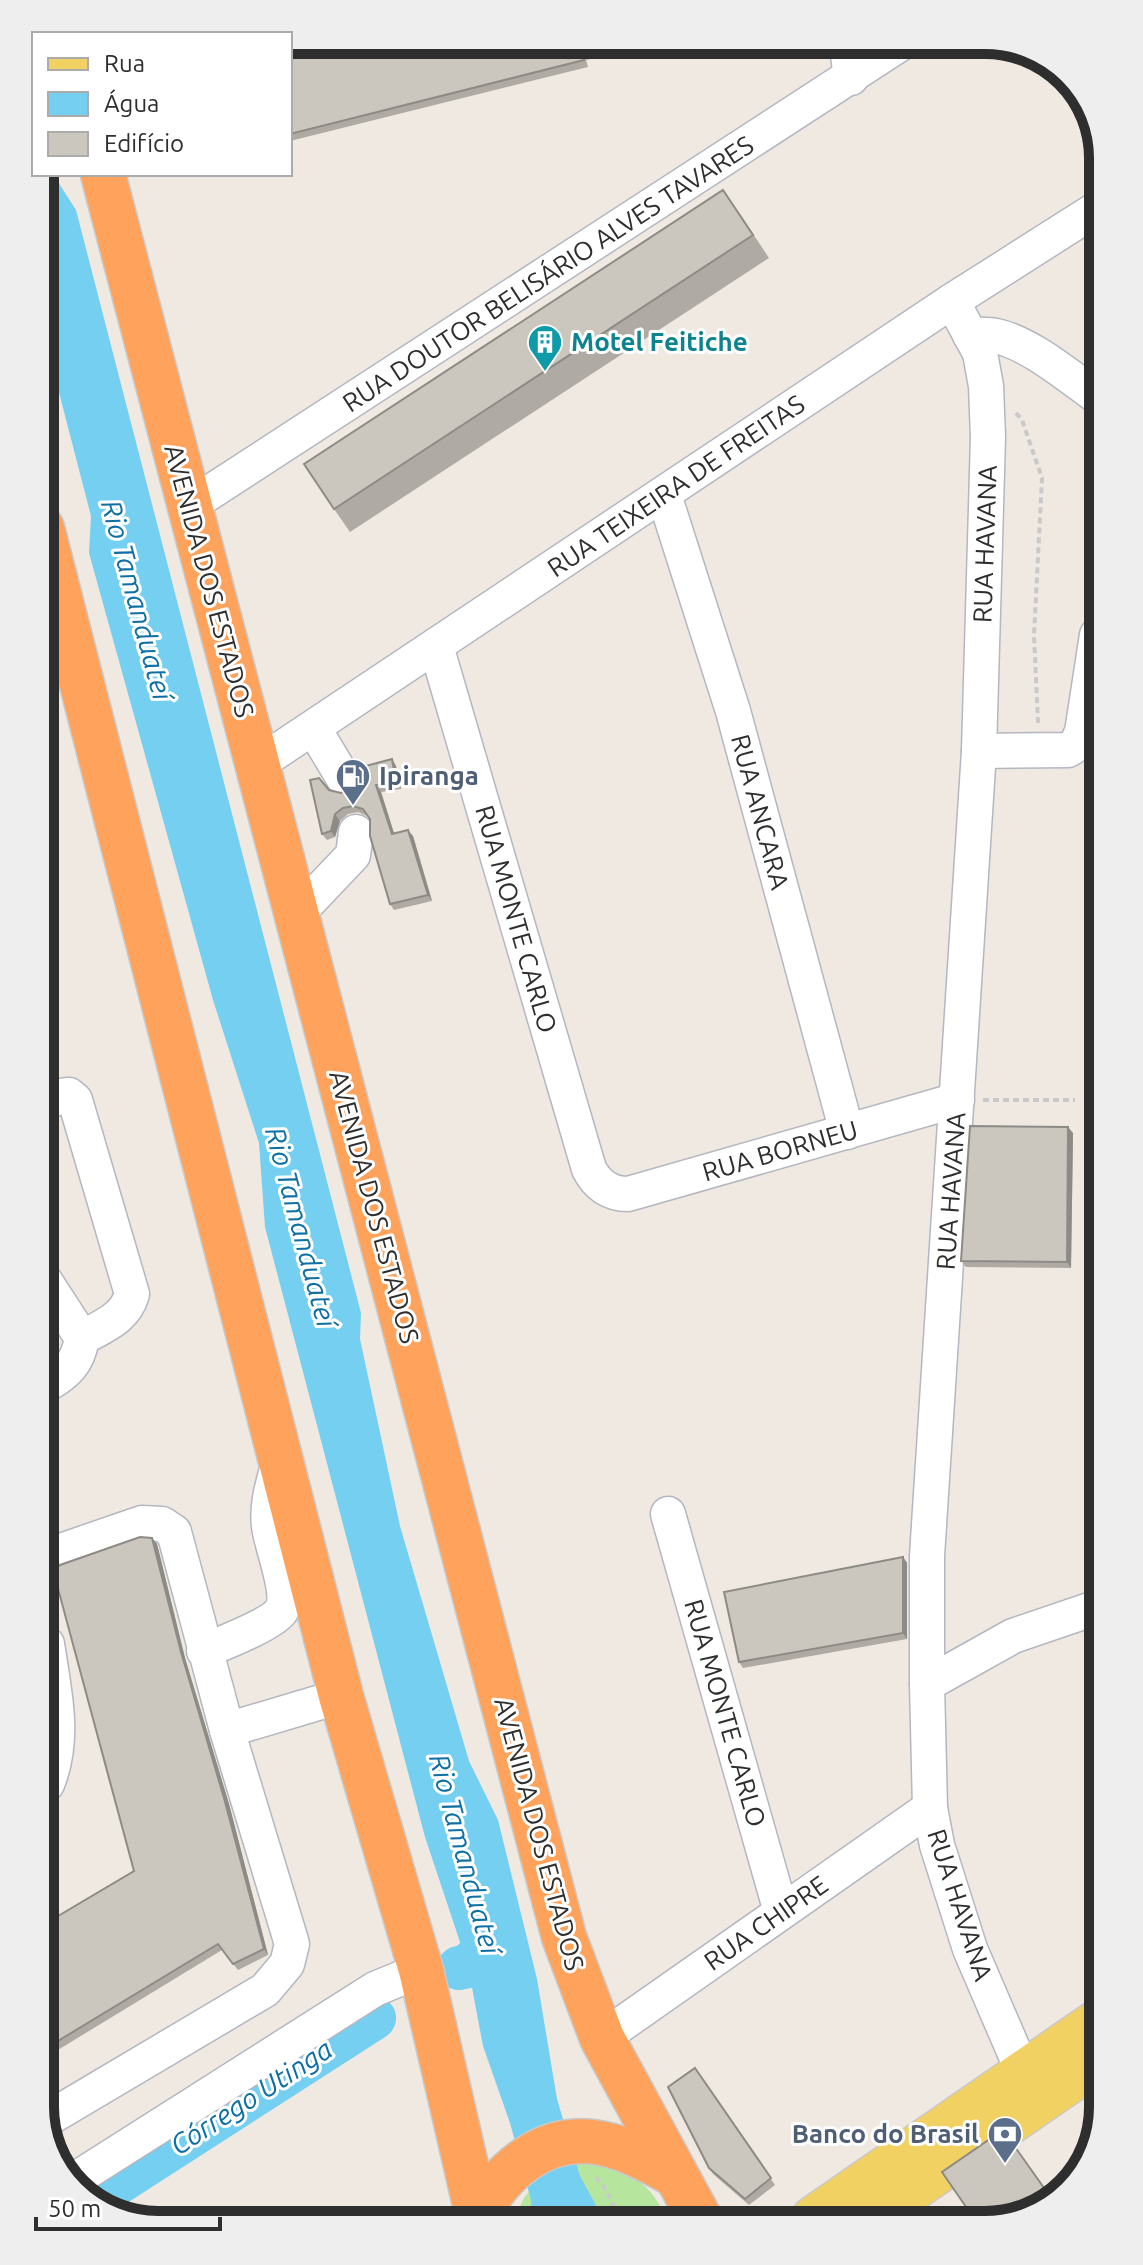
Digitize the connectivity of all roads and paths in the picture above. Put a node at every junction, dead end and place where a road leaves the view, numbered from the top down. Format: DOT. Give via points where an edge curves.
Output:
graph roads {
  1 [pos="848,54"];
  2 [pos="886,54"];
  3 [pos="851,78"];
  4 [pos="104,176"];
  5 [pos="1089,214"];
  6 [pos="952,301"];
  7 [pos="970,335"];
  8 [pos="986,386"];
  9 [pos="1089,391"];
  10 [pos="664,495"];
  11 [pos="189,506"];
  12 [pos="54,575"];
  13 [pos="436,646"];
  14 [pos="1089,687"];
  15 [pos="314,729"];
  16 [pos="1039,749"];
  17 [pos="979,751"];
  18 [pos="258,764"];
  19 [pos="344,779"];
  20 [pos="356,832"];
  21 [pos="297,914"];
  22 [pos="54,1099"];
  23 [pos="957,1100"];
  24 [pos="1075,1100"];
  25 [pos="847,1132"];
  26 [pos="605,1187"];
  27 [pos="54,1295"];
  28 [pos="82,1338"];
  29 [pos="54,1380"];
  30 [pos="280,1458"];
  31 [pos="668,1514"];
  32 [pos="54,1554"];
  33 [pos="1089,1610"];
  34 [pos="204,1651"];
  35 [pos="927,1684"];
  36 [pos="54,1690"];
  37 [pos="341,1696"];
  38 [pos="227,1730"];
  39 [pos="54,1759"];
  40 [pos="930,1808"];
  41 [pos="781,1912"];
  42 [pos="405,1976"];
  43 [pos="1089,2027"];
  44 [pos="602,2038"];
  45 [pos="1089,2068"];
  46 [pos="1023,2072"];
  47 [pos="55,2115"];
  48 [pos="675,2175"];
  49 [pos="80,2176"];
  50 [pos="476,2211"];
  51 [pos="482,2211"];
  52 [pos="695,2211"];
  53 [pos="824,2211"];
  54 [pos="880,2211"];
  1 -- 3 [label="street"];
  2 -- 3 [label="street, RUA DOUTOR BELISÁRIO ALVES TAVARES"];
  3 -- 11 [label="street, RUA DOUTOR BELISÁRIO ALVES TAVARES"];
  4 -- 11 [label="highway, AVENIDA DOS ESTADOS"];
  5 -- 6 [label="street, RUA TEIXEIRA DE FREITAS"];
  6 -- 7 [label="street, RUA HAVANA"];
  6 -- 10 [label="street, RUA TEIXEIRA DE FREITAS"];
  7 -- 8 [label="street, RUA HAVANA" via="980,353"];
  7 -- 9 [label="street" via="995,335 1012,342"];
  8 -- 16 [label="path" via="1022,420 1042,478 1034,635"];
  8 -- 17 [label="street, RUA HAVANA"];
  10 -- 13 [label="street, RUA TEIXEIRA DE FREITAS"];
  10 -- 25 [label="street, RUA ANCARA" via="733,711"];
  11 -- 18 [label="highway, AVENIDA DOS ESTADOS"];
  12 -- 30 [label="highway"];
  13 -- 15 [label="street, RUA TEIXEIRA DE FREITAS"];
  13 -- 26 [label="street, RUA MONTE CARLO" via="589,1169"];
  14 -- 16 [label="street" via="1076,745 1068,750"];
  15 -- 18 [label="street, RUA TEIXEIRA DE FREITAS"];
  15 -- 19 [label="street"];
  16 -- 17 [label="street"];
  17 -- 23 [label="street, RUA HAVANA"];
  18 -- 21 [label="highway, AVENIDA DOS ESTADOS"];
  20 -- 21 [label="street" via="353,855"];
  21 -- 44 [label="highway, AVENIDA DOS ESTADOS" via="564,1937"];
  22 -- 28 [label="street" via="69,1095 75,1100 132,1294 121,1317"];
  23 -- 24 [label="path"];
  23 -- 25 [label="street, RUA BORNEU"];
  23 -- 35 [label="street, RUA HAVANA" via="927,1556"];
  25 -- 26 [label="street, RUA BORNEU" via="628,1194"];
  27 -- 28 [label="street"];
  28 -- 29 [label="street" via="79,1356"];
  30 -- 34 [label="street" via="269,1526 286,1599 281,1612"];
  30 -- 37 [label="highway"];
  31 -- 41 [label="street, RUA MONTE CARLO"];
  32 -- 34 [label="street" via="142,1523 162,1524 174,1532"];
  33 -- 35 [label="street" via="1013,1636"];
  34 -- 38 [label="street"];
  35 -- 40 [label="street, RUA HAVANA"];
  36 -- 39 [label="street"];
  37 -- 38 [label="street"];
  37 -- 42 [label="highway"];
  38 -- 47 [label="street" via="292,1944 287,1964 265,1990"];
  40 -- 41 [label="street, RUA CHIPRE"];
  40 -- 46 [label="street, RUA HAVANA" via="961,1923"];
  41 -- 44 [label="street, RUA CHIPRE"];
  42 -- 49 [label="street"];
  42 -- 50 [label="highway"];
  43 -- 46 [label="main road"];
  44 -- 48 [label="highway, AVENIDA DOS ESTADOS"];
  45 -- 54 [label="main road"];
  46 -- 53 [label="main road"];
  48 -- 51 [label="highway" via="610,2143 556,2145 519,2164"];
  48 -- 52 [label="highway, AVENIDA DOS ESTADOS"];
}
